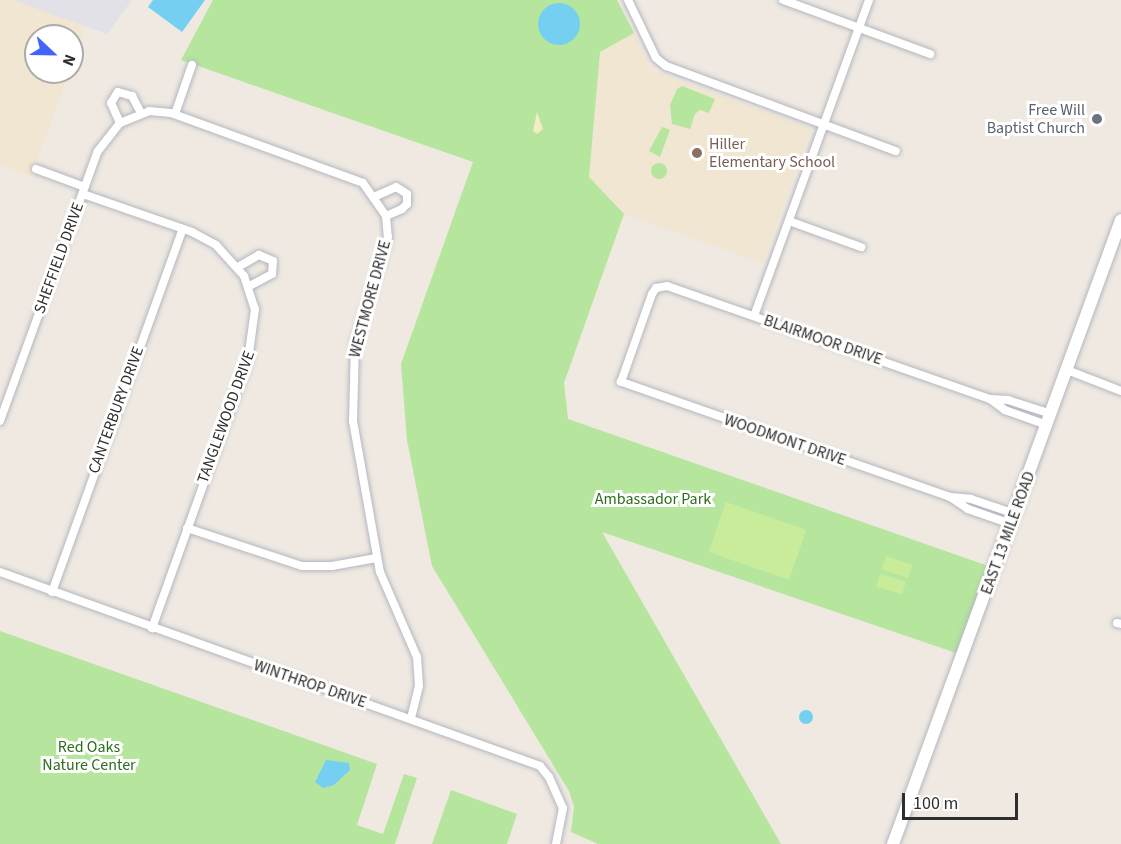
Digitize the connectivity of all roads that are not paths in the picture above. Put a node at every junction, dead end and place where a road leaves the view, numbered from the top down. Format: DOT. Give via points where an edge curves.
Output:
graph roads {
  1 [pos="628,0"];
  2 [pos="783,0"];
  3 [pos="869,0"];
  4 [pos="859,28"];
  5 [pos="930,54"];
  6 [pos="192,65"];
  7 [pos="141,113"];
  8 [pos="175,114"];
  9 [pos="120,123"];
  10 [pos="824,124"];
  11 [pos="896,151"];
  12 [pos="36,169"];
  13 [pos="84,190"];
  14 [pos="376,196"];
  15 [pos="386,216"];
  16 [pos="1121,220"];
  17 [pos="789,221"];
  18 [pos="183,229"];
  19 [pos="861,247"];
  20 [pos="238,267"];
  21 [pos="249,286"];
  22 [pos="754,316"];
  23 [pos="1067,370"];
  24 [pos="621,382"];
  25 [pos="1121,390"];
  26 [pos="1049,419"];
  27 [pos="0,421"];
  28 [pos="1013,519"];
  29 [pos="187,528"];
  30 [pos="376,558"];
  31 [pos="0,572"];
  32 [pos="52,592"];
  33 [pos="152,628"];
  34 [pos="411,720"];
  35 [pos="556,844"];
  36 [pos="893,844"];
  1 -- 10 [label="street" via="656,58 666,66"];
  2 -- 4 [label="street"];
  3 -- 4 [label="street"];
  4 -- 5 [label="street"];
  4 -- 10 [label="street"];
  6 -- 8 [label="street"];
  7 -- 8 [label="street, WESTMORE DRIVE"];
  7 -- 9 [label="street, SHEFFIELD DRIVE"];
  7 -- 9 [label="street" via="132,96 118,92 111,103"];
  8 -- 14 [label="street, WESTMORE DRIVE" via="346,174"];
  9 -- 13 [label="street, SHEFFIELD DRIVE" via="104,139"];
  10 -- 11 [label="street"];
  10 -- 17 [label="street"];
  12 -- 13 [label="street, TANGLEWOOD DRIVE"];
  13 -- 18 [label="street, TANGLEWOOD DRIVE"];
  13 -- 27 [label="street, SHEFFIELD DRIVE"];
  14 -- 15 [label="street, WESTMORE DRIVE"];
  14 -- 15 [label="street" via="396,188 408,194 402,209"];
  15 -- 30 [label="street, WESTMORE DRIVE" via="386,248 360,325 351,381 356,446"];
  16 -- 23 [label="main road, EAST 13 MILE ROAD"];
  17 -- 19 [label="street"];
  17 -- 22 [label="street"];
  18 -- 20 [label="street, TANGLEWOOD DRIVE" via="216,245"];
  18 -- 32 [label="street, CANTERBURY DRIVE"];
  20 -- 21 [label="street, TANGLEWOOD DRIVE"];
  20 -- 21 [label="street" via="259,255 273,261 272,274"];
  21 -- 29 [label="street, TANGLEWOOD DRIVE" via="255,309 252,346"];
  22 -- 24 [label="street, BLAIRMOOR DRIVE" via="667,286 656,288"];
  22 -- 26 [label="street, BLAIRMOOR DRIVE" via="990,399 1008,400"];
  23 -- 25 [label="street"];
  23 -- 26 [label="main road, EAST 13 MILE ROAD"];
  24 -- 28 [label="street, WOODMONT DRIVE" via="950,497 971,499"];
  26 -- 28 [label="main road, EAST 13 MILE ROAD"];
  28 -- 36 [label="main road, EAST 13 MILE ROAD"];
  29 -- 30 [label="street" via="302,566 332,566"];
  29 -- 33 [label="street, TANGLEWOOD DRIVE"];
  30 -- 34 [label="street, WESTMORE DRIVE" via="386,590 417,657 419,686"];
  31 -- 32 [label="street, WINTHROP DRIVE"];
  32 -- 33 [label="street, WINTHROP DRIVE"];
  33 -- 34 [label="street, WINTHROP DRIVE"];
  34 -- 35 [label="street, WINTHROP DRIVE" via="545,771 563,808"];
}
